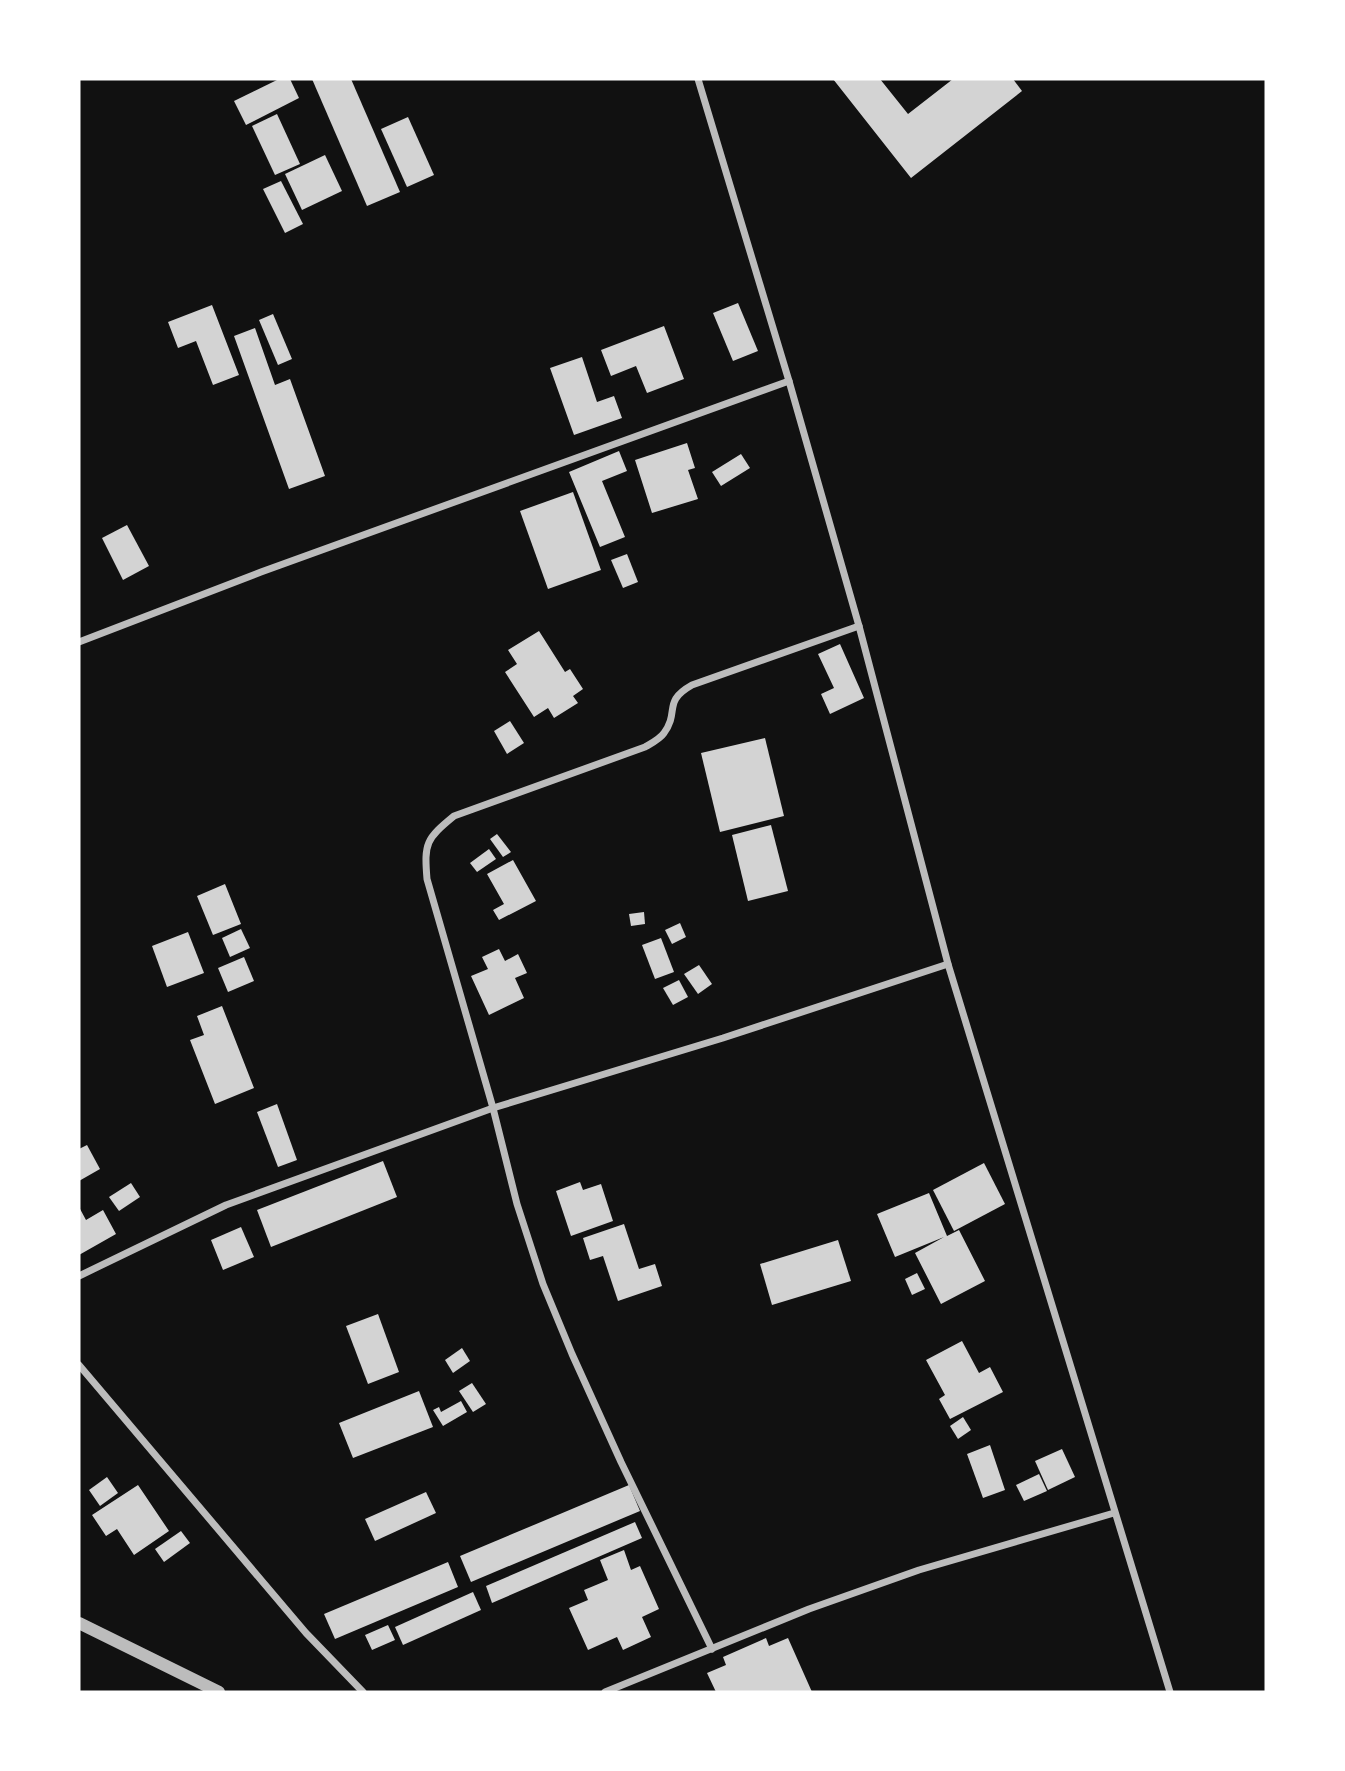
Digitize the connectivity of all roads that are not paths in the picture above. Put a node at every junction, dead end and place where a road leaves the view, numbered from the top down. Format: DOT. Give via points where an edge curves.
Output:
graph roads {
  1 [pos="698,79"];
  2 [pos="789,381"];
  3 [pos="859,626"];
  4 [pos="79,642"];
  5 [pos="948,964"];
  6 [pos="493,1108"];
  7 [pos="79,1276"];
  8 [pos="79,1365"];
  9 [pos="1114,1513"];
  10 [pos="79,1623"];
  11 [pos="712,1649"];
  12 [pos="219,1692"];
  13 [pos="363,1692"];
  14 [pos="605,1692"];
  15 [pos="1170,1692"];
  1 -- 2 [label="street"];
  2 -- 3 [label="street"];
  2 -- 4 [label="street"];
  3 -- 5 [label="street"];
  3 -- 6 [label="street" via="692,685 673,701 663,736 645,747 454,816 432,834 425,856 427,879"];
  5 -- 6 [label="street"];
  5 -- 9 [label="street"];
  6 -- 7 [label="street" via="226,1205"];
  6 -- 11 [label="street" via="543,1284 621,1462"];
  8 -- 13 [label="street" via="306,1633"];
  9 -- 11 [label="street" via="919,1570"];
  9 -- 15 [label="street"];
  10 -- 12 [label="street"];
  11 -- 14 [label="street"];
}
